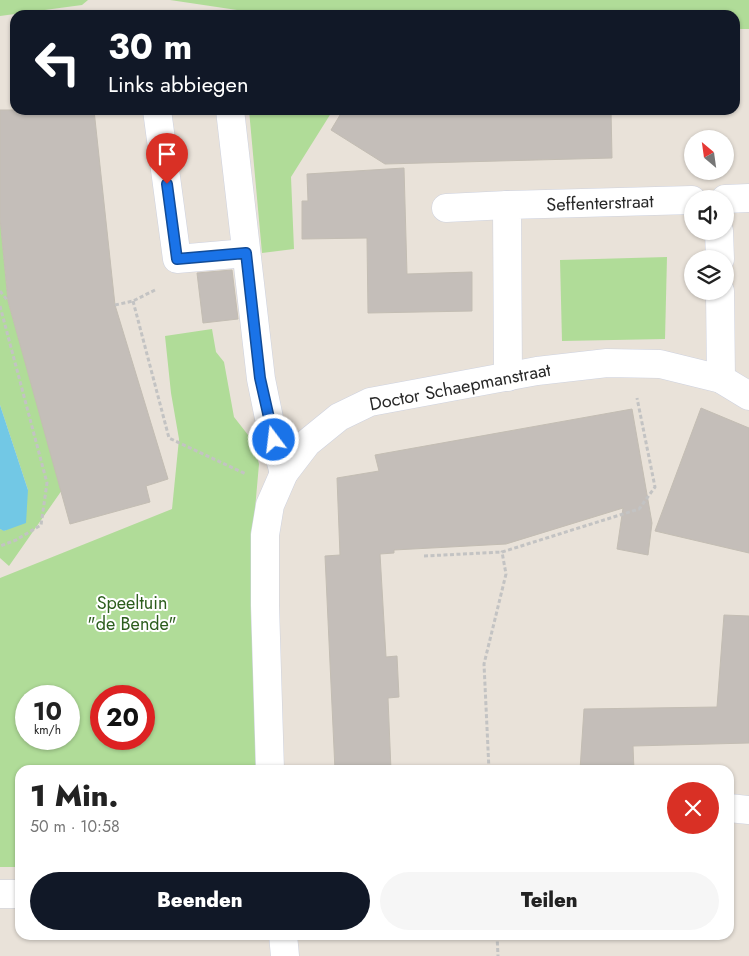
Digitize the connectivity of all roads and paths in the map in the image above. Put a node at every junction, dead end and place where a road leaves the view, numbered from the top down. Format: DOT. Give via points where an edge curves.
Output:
graph roads {
  1 [pos="158,115"];
  2 [pos="231,115"];
  3 [pos="749,198"];
  4 [pos="734,199"];
  5 [pos="684,200"];
  6 [pos="507,205"];
  7 [pos="446,208"];
  8 [pos="246,253"];
  9 [pos="0,291"];
  10 [pos="720,300"];
  11 [pos="8,301"];
  12 [pos="133,301"];
  13 [pos="0,306"];
  14 [pos="630,363"];
  15 [pos="508,377"];
  16 [pos="721,379"];
  17 [pos="749,396"];
  18 [pos="284,473"];
  19 [pos="245,474"];
  20 [pos="0,546"];
  21 [pos="502,552"];
  22 [pos="424,556"];
  23 [pos="270,765"];
  24 [pos="489,765"];
  25 [pos="734,808"];
  26 [pos="749,810"];
  27 [pos="0,894"];
  28 [pos="15,894"];
  29 [pos="283,940"];
  30 [pos="497,940"];
  31 [pos="284,956"];
  32 [pos="498,956"];
  1 -- 8 [label="street" via="177,259"];
  2 -- 8 [label="street"];
  3 -- 4 [label="street"];
  5 -- 6 [label="street, Seffenterstraat"];
  6 -- 7 [label="street, Seffenterstraat"];
  6 -- 15 [label="street"];
  8 -- 18 [label="street" via="260,378"];
  9 -- 11 [label="path"];
  10 -- 16 [label="street"];
  12 -- 19 [label="path" via="169,438"];
  13 -- 20 [label="path" via="48,483 41,525"];
  14 -- 15 [label="street, Doctor Schaepmanstraat" via="598,364"];
  14 -- 16 [label="street, Doctor Schaepmanstraat" via="660,364"];
  14 -- 21 [label="path" via="655,487 639,509"];
  15 -- 18 [label="street, Doctor Schaepmanstraat" via="370,402 339,417 313,438"];
  16 -- 17 [label="street"];
  18 -- 23 [label="street, Doctor Schaepmanstraat" via="270,504 265,535"];
  21 -- 22 [label="path"];
  21 -- 24 [label="path" via="506,574 484,664"];
  25 -- 26 [label="street"];
  27 -- 28 [label="street"];
  29 -- 31 [label="street"];
  30 -- 32 [label="path"];
}
